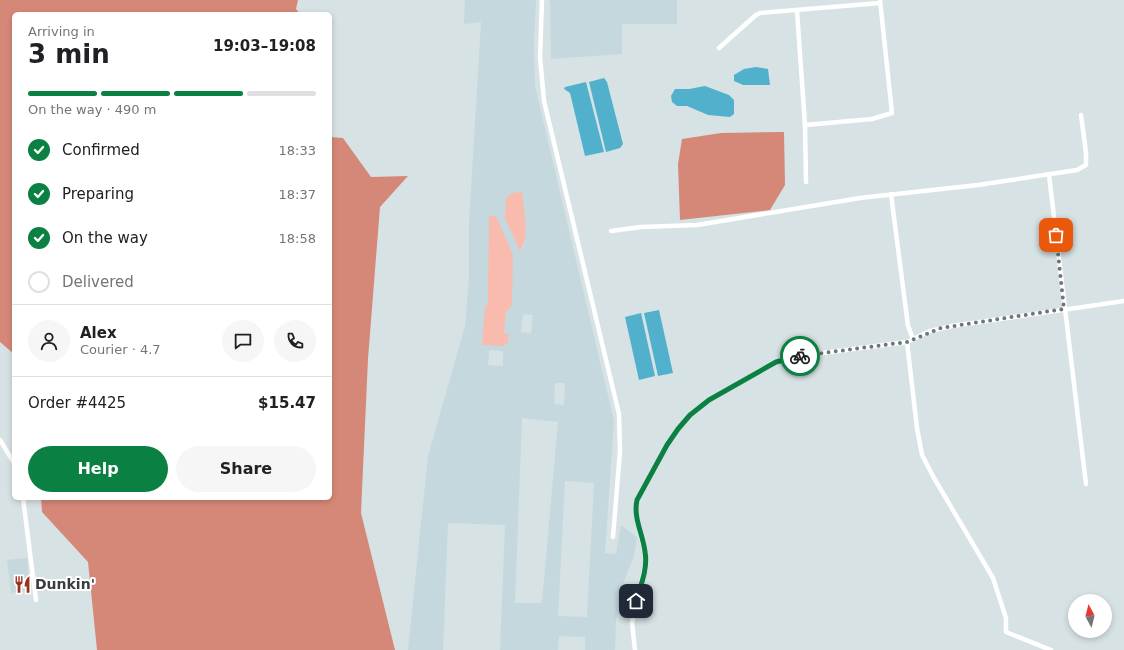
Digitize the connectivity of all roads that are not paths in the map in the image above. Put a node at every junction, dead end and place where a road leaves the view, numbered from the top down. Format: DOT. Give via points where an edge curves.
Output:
graph roads {
  1 [pos="542,0"];
  2 [pos="880,2"];
  3 [pos="797,11"];
  4 [pos="719,48"];
  5 [pos="1081,115"];
  6 [pos="805,125"];
  7 [pos="1049,175"];
  8 [pos="806,182"];
  9 [pos="891,194"];
  10 [pos="611,231"];
  11 [pos="1124,301"];
  12 [pos="1064,309"];
  13 [pos="913,339"];
  14 [pos="907,342"];
  15 [pos="0,440"];
  16 [pos="12,460"];
  17 [pos="1086,484"];
  18 [pos="23,500"];
  19 [pos="613,537"];
  20 [pos="36,600"];
  21 [pos="635,650"];
  22 [pos="1051,650"];
  1 -- 19 [label="street" via="540,57 544,101 619,414 620,447"];
  2 -- 3 [label="street"];
  2 -- 6 [label="street" via="892,113 872,119"];
  3 -- 4 [label="street" via="765,12 756,15"];
  3 -- 6 [label="street"];
  5 -- 7 [label="street" via="1086,165 1077,170"];
  6 -- 8 [label="street"];
  7 -- 9 [label="street"];
  7 -- 12 [label="street"];
  9 -- 10 [label="street" via="697,225"];
  9 -- 13 [label="street" via="908,326"];
  11 -- 12 [label="street"];
  12 -- 13 [label="street" via="941,328"];
  12 -- 17 [label="street"];
  13 -- 14 [label="street"];
  14 -- 21 [label="street" via="784,358 709,400 686,420 667,445 637,500 635,509 646,562 632,623"];
  14 -- 22 [label="street" via="922,455 993,578 1006,618 1006,632"];
  15 -- 16 [label="street"];
  18 -- 20 [label="street"];
}
